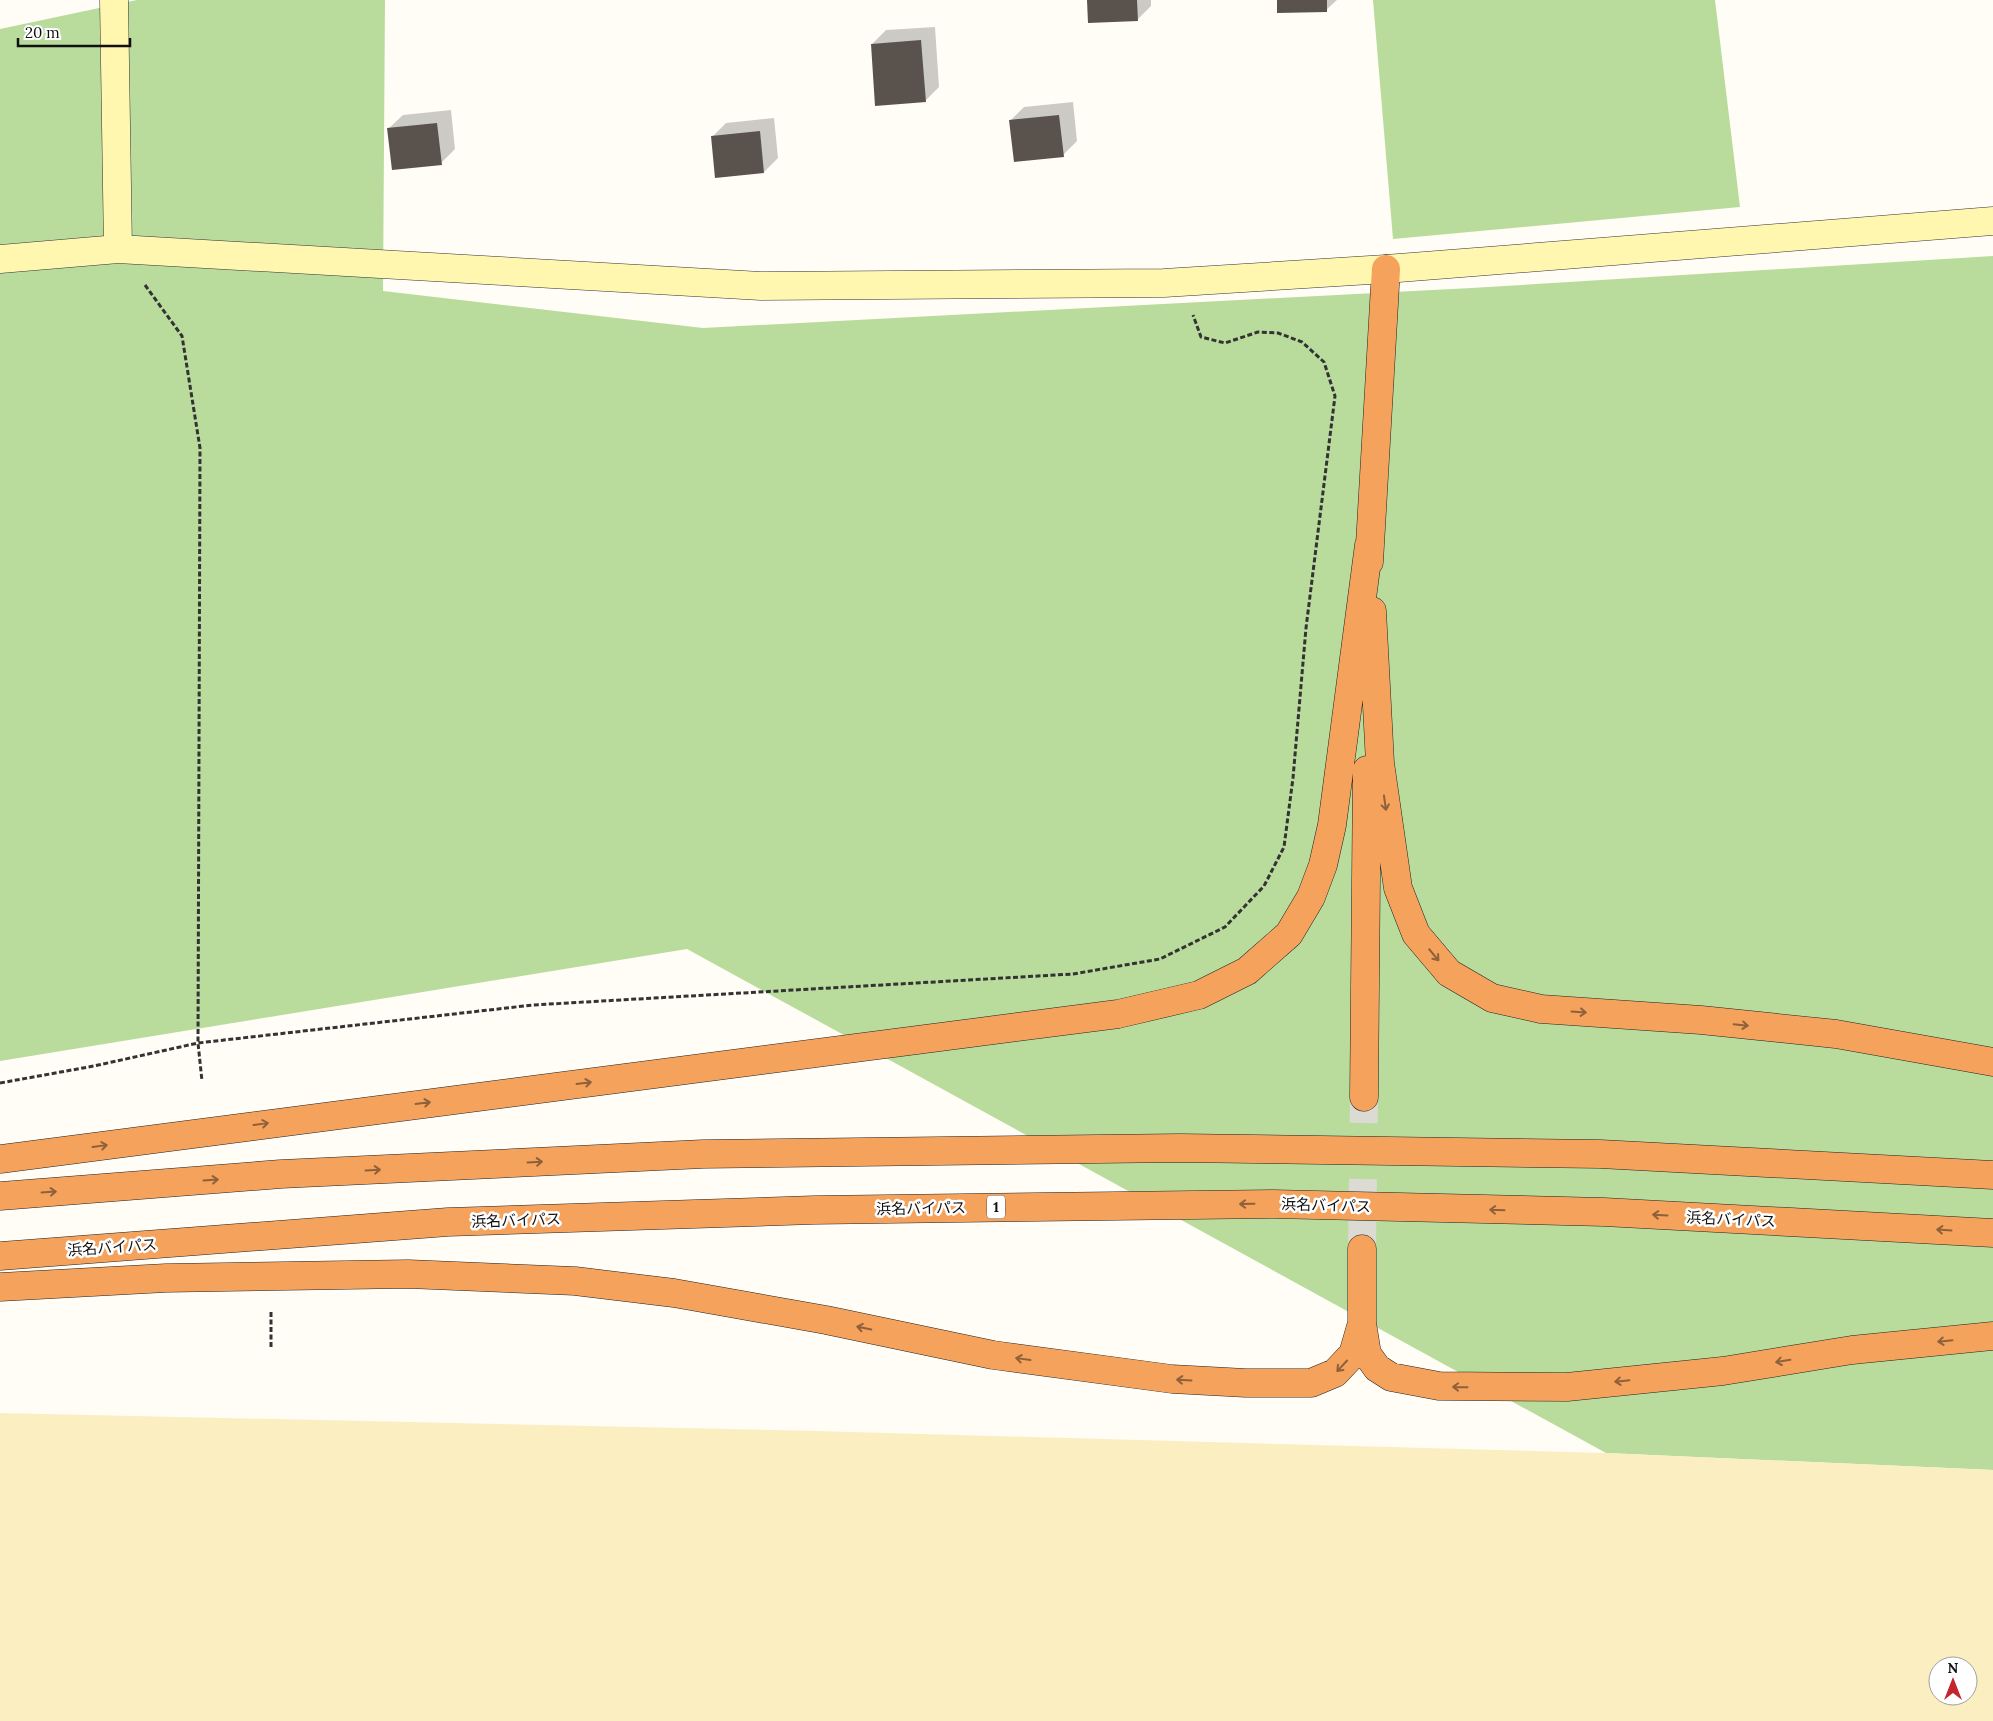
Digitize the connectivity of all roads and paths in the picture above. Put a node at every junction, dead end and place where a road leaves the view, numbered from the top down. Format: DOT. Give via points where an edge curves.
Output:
graph roads {
  1 [pos="114,0"];
  2 [pos="1993,221"];
  3 [pos="118,249"];
  4 [pos="0,259"];
  5 [pos="1386,269"];
  6 [pos="1187,281"];
  7 [pos="1369,545"];
  8 [pos="198,1043"];
  9 [pos="1993,1062"];
  10 [pos="202,1081"];
  11 [pos="0,1083"];
  12 [pos="1364,1097"];
  13 [pos="0,1159"];
  14 [pos="1993,1175"];
  15 [pos="0,1196"];
  16 [pos="1993,1233"];
  17 [pos="1362,1250"];
  18 [pos="0,1256"];
  19 [pos="0,1287"];
  20 [pos="262,1308"];
  21 [pos="1362,1323"];
  22 [pos="1993,1336"];
  23 [pos="270,1347"];
  1 -- 3 [label="street"];
  2 -- 5 [label="street"];
  3 -- 4 [label="street"];
  3 -- 6 [label="street" via="761,286"];
  3 -- 8 [label="path" via="182,336 200,448"];
  5 -- 6 [label="street"];
  5 -- 7 [label="highway"];
  6 -- 8 [label="path" via="1192,312 1201,337 1225,344 1258,332 1278,333 1302,342 1324,362 1335,396 1306,628 1284,847 1264,886 1225,927 1160,959 1073,974 533,1005"];
  7 -- 9 [label="highway, one-way" via="1380,763 1398,888 1416,934 1449,973 1492,998 1541,1009 1701,1020 1836,1034"];
  7 -- 12 [label="highway"];
  13 -- 7 [label="highway, one-way" via="1118,1014 1199,995 1247,971 1290,934 1311,898 1323,866 1332,825"];
  8 -- 10 [label="path"];
  8 -- 11 [label="path"];
  15 -- 14 [label="highway, one-way" via="281,1174 694,1154 1180,1148 1600,1154"];
  16 -- 18 [label="highway, 浜名バイパス / 1, one-way" via="1604,1212 1273,1204 814,1210 448,1222"];
  17 -- 21 [label="highway"];
  21 -- 19 [label="highway, one-way" via="1353,1354 1335,1373 1311,1383 1246,1383 1172,1379 993,1356 826,1320 674,1293 575,1282 408,1274 166,1278"];
  20 -- 23 [label="path" via="271,1308"];
  22 -- 21 [label="highway, one-way" via="1852,1350 1723,1370 1567,1387 1457,1387 1408,1382 1390,1377 1376,1368 1367,1354"];
}
